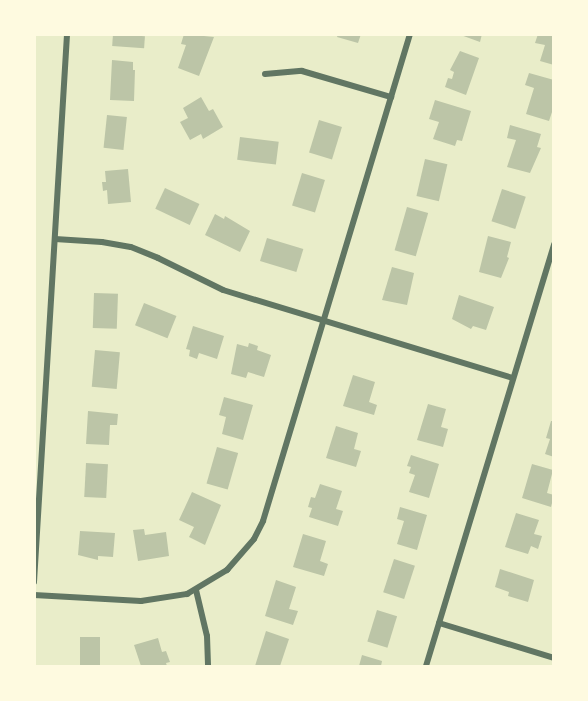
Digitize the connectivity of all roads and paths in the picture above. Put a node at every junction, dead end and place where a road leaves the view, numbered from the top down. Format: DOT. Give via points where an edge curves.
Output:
graph roads {
  1 [pos="67,34"];
  2 [pos="410,34"];
  3 [pos="265,74"];
  4 [pos="391,97"];
  5 [pos="55,239"];
  6 [pos="554,244"];
  7 [pos="324,321"];
  8 [pos="513,378"];
  9 [pos="34,582"];
  10 [pos="196,590"];
  11 [pos="34,595"];
  12 [pos="439,623"];
  13 [pos="554,658"];
  14 [pos="208,666"];
  15 [pos="426,666"];
  1 -- 5 [label="street"];
  2 -- 4 [label="street"];
  3 -- 4 [label="street" via="302,71"];
  4 -- 7 [label="street"];
  5 -- 7 [label="street" via="131,247 223,290"];
  5 -- 9 [label="street"];
  6 -- 8 [label="street"];
  7 -- 8 [label="street"];
  7 -- 10 [label="street" via="263,520 242,555"];
  8 -- 12 [label="street"];
  10 -- 11 [label="street" via="141,601"];
  10 -- 14 [label="street" via="207,636"];
  12 -- 13 [label="street"];
  12 -- 15 [label="street"];
}
